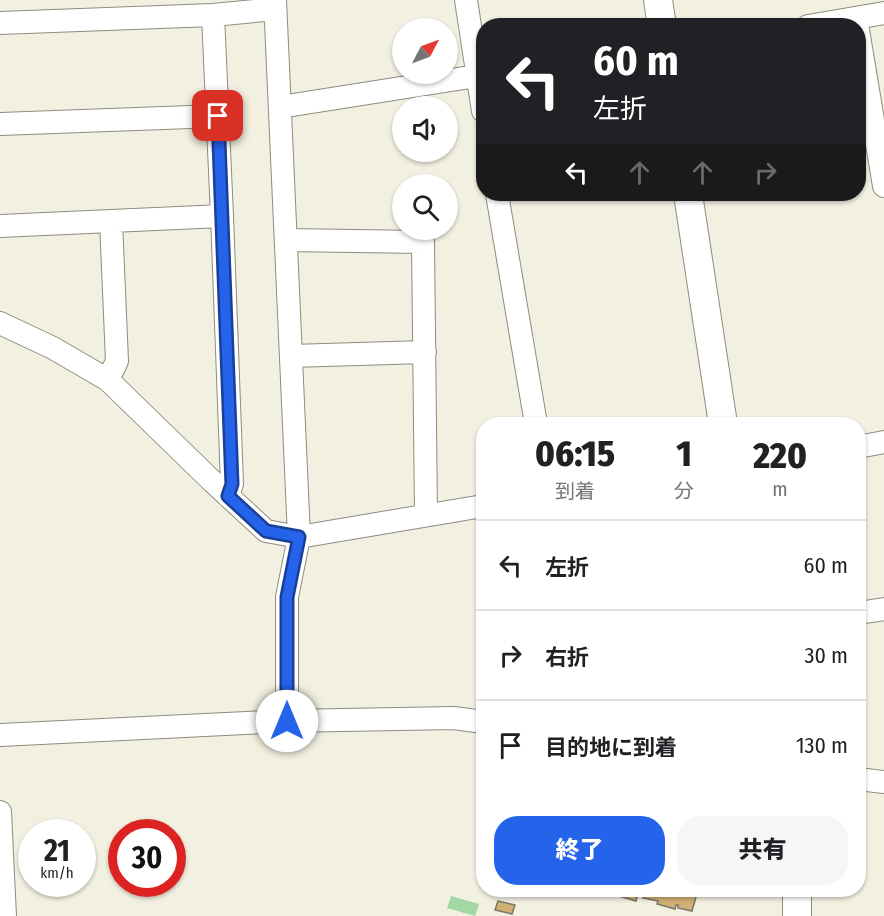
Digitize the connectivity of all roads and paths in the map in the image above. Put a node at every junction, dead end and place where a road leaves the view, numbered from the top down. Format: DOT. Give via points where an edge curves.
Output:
graph roads {
  1 [pos="466,0"];
  2 [pos="658,0"];
  3 [pos="275,5"];
  4 [pos="884,13"];
  5 [pos="213,15"];
  6 [pos="661,18"];
  7 [pos="856,18"];
  8 [pos="0,23"];
  9 [pos="476,54"];
  10 [pos="476,76"];
  11 [pos="866,78"];
  12 [pos="280,107"];
  13 [pos="218,116"];
  14 [pos="0,124"];
  15 [pos="884,186"];
  16 [pos="498,201"];
  17 [pos="689,201"];
  18 [pos="222,216"];
  19 [pos="111,221"];
  20 [pos="0,226"];
  21 [pos="286,240"];
  22 [pos="0,323"];
  23 [pos="425,352"];
  24 [pos="291,356"];
  25 [pos="108,380"];
  26 [pos="535,417"];
  27 [pos="722,417"];
  28 [pos="884,442"];
  29 [pos="866,445"];
  30 [pos="228,496"];
  31 [pos="476,507"];
  32 [pos="426,515"];
  33 [pos="299,537"];
  34 [pos="884,609"];
  35 [pos="866,612"];
  36 [pos="287,721"];
  37 [pos="476,721"];
  38 [pos="0,735"];
  39 [pos="866,780"];
  40 [pos="884,782"];
  41 [pos="0,812"];
  42 [pos="797,897"];
  43 [pos="5,916"];
  44 [pos="797,916"];
  1 -- 9 [label="street"];
  2 -- 6 [label="street"];
  3 -- 5 [label="street"];
  3 -- 12 [label="street"];
  4 -- 7 [label="street"];
  5 -- 8 [label="street"];
  5 -- 13 [label="street"];
  10 -- 12 [label="street"];
  11 -- 15 [label="street"];
  12 -- 21 [label="street"];
  13 -- 14 [label="street"];
  13 -- 18 [label="street"];
  16 -- 26 [label="street"];
  17 -- 27 [label="street"];
  18 -- 19 [label="street"];
  18 -- 30 [label="street" via="232,484"];
  19 -- 20 [label="street"];
  19 -- 25 [label="street" via="117,361"];
  21 -- 23 [label="street" via="423,242"];
  21 -- 24 [label="street"];
  22 -- 25 [label="street"];
  23 -- 24 [label="street"];
  23 -- 32 [label="street"];
  24 -- 33 [label="street"];
  25 -- 30 [label="street"];
  28 -- 29 [label="street"];
  30 -- 33 [label="street" via="266,531"];
  31 -- 32 [label="street"];
  32 -- 33 [label="street"];
  33 -- 36 [label="street" via="287,597"];
  34 -- 35 [label="street"];
  36 -- 37 [label="street" via="454,718"];
  36 -- 38 [label="street"];
  39 -- 40 [label="street"];
  41 -- 43 [label="street"];
  42 -- 44 [label="street"];
}
